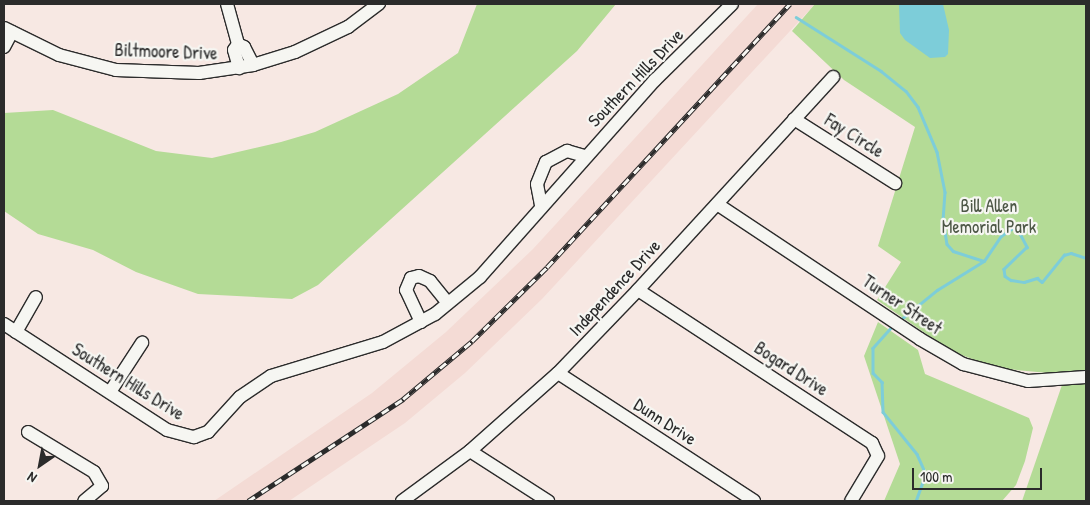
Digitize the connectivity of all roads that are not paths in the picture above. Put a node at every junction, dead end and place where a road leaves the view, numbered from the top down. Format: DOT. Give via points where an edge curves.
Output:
graph roads {
  1 [pos="227,4"];
  2 [pos="379,4"];
  3 [pos="732,4"];
  4 [pos="8,30"];
  5 [pos="238,44"];
  6 [pos="4,47"];
  7 [pos="253,65"];
  8 [pos="238,68"];
  9 [pos="833,77"];
  10 [pos="794,119"];
  11 [pos="585,156"];
  12 [pos="895,183"];
  13 [pos="716,204"];
  14 [pos="541,206"];
  15 [pos="638,290"];
  16 [pos="36,297"];
  17 [pos="448,303"];
  18 [pos="421,322"];
  19 [pos="4,324"];
  20 [pos="16,332"];
  21 [pos="142,343"];
  22 [pos="558,373"];
  23 [pos="1086,378"];
  24 [pos="110,392"];
  25 [pos="28,432"];
  26 [pos="470,451"];
  27 [pos="852,499"];
  28 [pos="84,501"];
  29 [pos="402,501"];
  30 [pos="548,501"];
  31 [pos="754,501"];
  1 -- 5 [label="street"];
  2 -- 7 [label="street, Biltmoore Drive" via="322,41"];
  3 -- 11 [label="street, Southern Hills Drive" via="655,80"];
  4 -- 6 [label="street"];
  4 -- 8 [label="street, Biltmoore Drive" via="59,55 116,70 199,73"];
  5 -- 7 [label="street" via="244,47"];
  5 -- 8 [label="street" via="234,50"];
  7 -- 8 [label="street, Biltmoore Drive"];
  9 -- 10 [label="street, Independence Drive"];
  10 -- 12 [label="street, Fay Circle"];
  10 -- 13 [label="street, Independence Drive"];
  11 -- 14 [label="street, Southern Hills Drive"];
  11 -- 14 [label="street" via="567,151 546,162 537,184"];
  13 -- 15 [label="street, Independence Drive"];
  13 -- 23 [label="street, Turner Street" via="963,364 1010,378 1038,381"];
  14 -- 17 [label="street, Southern Hills Drive" via="480,277"];
  15 -- 22 [label="street, Independence Drive"];
  15 -- 27 [label="street, Bogard Drive" via="872,443 878,456"];
  16 -- 20 [label="street"];
  17 -- 18 [label="street, Southern Hills Drive"];
  17 -- 18 [label="street" via="430,282 419,276 411,278 406,290"];
  18 -- 24 [label="street, Southern Hills Drive" via="383,342 271,376 240,397 208,432 194,437 167,430"];
  19 -- 20 [label="street, Southern Hills Drive"];
  20 -- 24 [label="street, Southern Hills Drive"];
  21 -- 24 [label="street"];
  22 -- 26 [label="street, Independence Drive"];
  22 -- 31 [label="street, Dunn Drive"];
  25 -- 28 [label="street" via="94,472 102,486"];
  26 -- 29 [label="street, Independence Drive"];
  26 -- 30 [label="street"];
}
